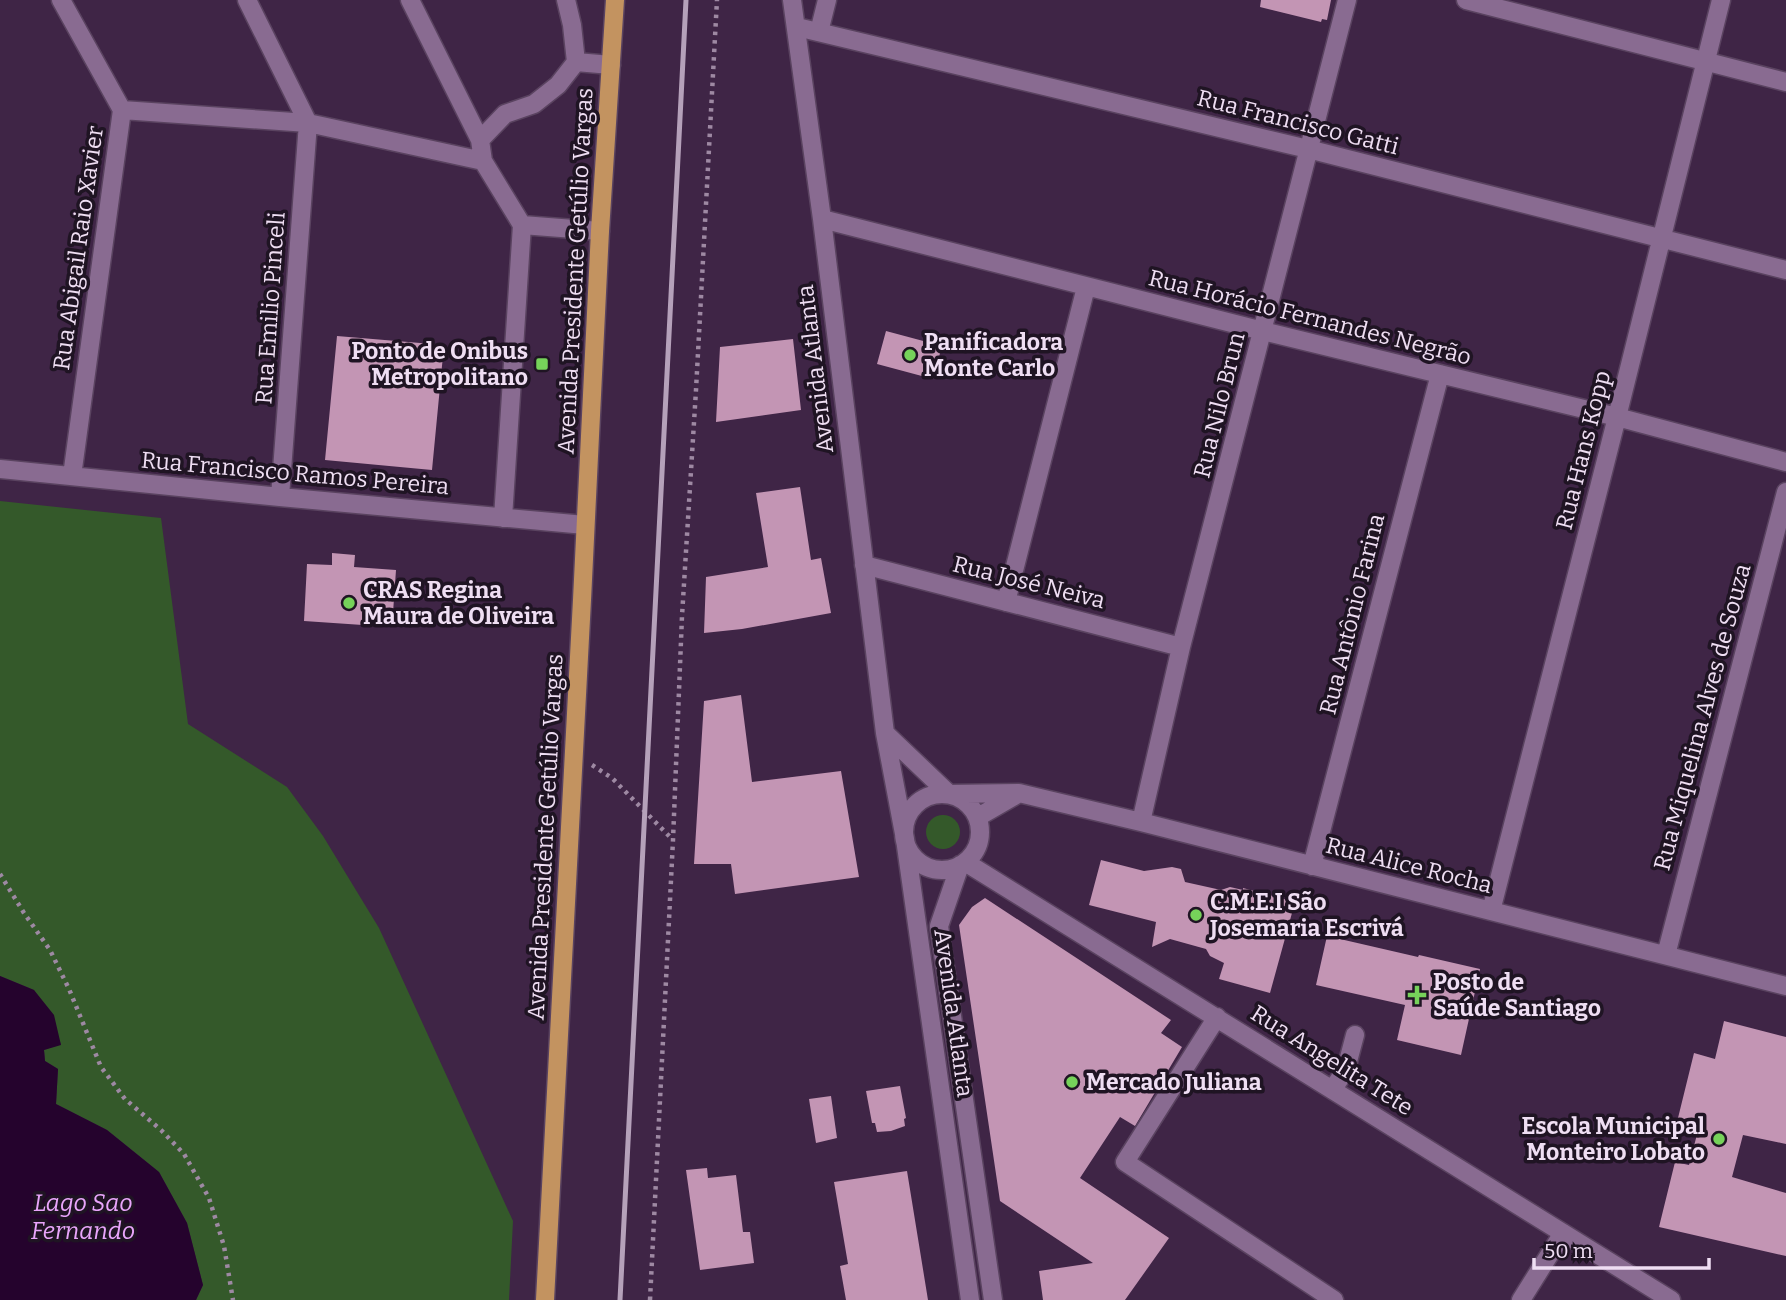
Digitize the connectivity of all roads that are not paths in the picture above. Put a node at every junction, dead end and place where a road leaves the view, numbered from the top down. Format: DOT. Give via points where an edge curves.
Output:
graph roads {
  1 [pos="61,0"];
  2 [pos="247,0"];
  3 [pos="410,0"];
  4 [pos="566,0"];
  5 [pos="615,0"];
  6 [pos="792,0"];
  7 [pos="827,0"];
  8 [pos="1346,0"];
  9 [pos="1466,0"];
  10 [pos="1721,0"];
  11 [pos="797,27"];
  12 [pos="818,32"];
  13 [pos="1705,61"];
  14 [pos="576,62"];
  15 [pos="611,65"];
  16 [pos="1786,82"];
  17 [pos="122,110"];
  18 [pos="308,122"];
  19 [pos="480,140"];
  20 [pos="1308,149"];
  21 [pos="483,161"];
  22 [pos="822,219"];
  23 [pos="522,225"];
  24 [pos="600,231"];
  25 [pos="1661,238"];
  26 [pos="1786,270"];
  27 [pos="1086,287"];
  28 [pos="1263,331"];
  29 [pos="1440,374"];
  30 [pos="1617,417"];
  31 [pos="1786,462"];
  32 [pos="0,469"];
  33 [pos="72,476"];
  34 [pos="1786,492"];
  35 [pos="280,497"];
  36 [pos="503,518"];
  37 [pos="585,525"];
  38 [pos="864,565"];
  39 [pos="1006,602"];
  40 [pos="1181,647"];
  41 [pos="885,733"];
  42 [pos="1019,793"];
  43 [pos="949,794"];
  44 [pos="978,817"];
  45 [pos="1141,822"];
  46 [pos="905,839"];
  47 [pos="963,864"];
  48 [pos="1312,866"];
  49 [pos="1491,911"];
  50 [pos="1665,955"];
  51 [pos="1786,986"];
  52 [pos="1217,1017"];
  53 [pos="1355,1034"];
  54 [pos="1333,1089"];
  55 [pos="1563,1233"];
  56 [pos="990,1280"];
  57 [pos="969,1292"];
  58 [pos="545,1300"];
  59 [pos="993,1300"];
  60 [pos="1334,1300"];
  61 [pos="1521,1300"];
  62 [pos="1671,1300"];
  1 -- 17 [label="street, Rua Abigail Raio Xavier"];
  2 -- 18 [label="street"];
  3 -- 19 [label="street"];
  4 -- 14 [label="street"];
  5 -- 15 [label="main road, Avenida Presidente Getúlio Vargas"];
  6 -- 11 [label="street, Avenida Atlanta"];
  7 -- 12 [label="street"];
  8 -- 20 [label="street, Rua Nilo Brun"];
  9 -- 13 [label="street"];
  10 -- 13 [label="street, Rua Hans Kopp"];
  11 -- 12 [label="street, Rua Francisco Gatti"];
  11 -- 22 [label="street, Avenida Atlanta"];
  12 -- 20 [label="street, Rua Francisco Gatti"];
  13 -- 16 [label="street"];
  13 -- 25 [label="street, Rua Hans Kopp"];
  14 -- 15 [label="street"];
  14 -- 19 [label="street" via="558,85 534,104 505,114"];
  15 -- 24 [label="main road, Avenida Presidente Getúlio Vargas"];
  17 -- 18 [label="street"];
  17 -- 33 [label="street, Rua Abigail Raio Xavier"];
  18 -- 21 [label="street"];
  18 -- 35 [label="street, Rua Emilio Pinceli"];
  19 -- 21 [label="street"];
  20 -- 25 [label="street, Rua Francisco Gatti"];
  20 -- 28 [label="street, Rua Nilo Brun"];
  21 -- 23 [label="street"];
  22 -- 27 [label="street, Rua Horácio Fernandes Negrão"];
  22 -- 38 [label="street, Avenida Atlanta"];
  23 -- 24 [label="street"];
  23 -- 36 [label="street"];
  24 -- 37 [label="main road, Avenida Presidente Getúlio Vargas"];
  25 -- 26 [label="street, Rua Francisco Gatti"];
  25 -- 30 [label="street, Rua Hans Kopp"];
  27 -- 28 [label="street, Rua Horácio Fernandes Negrão"];
  27 -- 39 [label="street"];
  28 -- 29 [label="street, Rua Horácio Fernandes Negrão"];
  28 -- 40 [label="street, Rua Nilo Brun"];
  29 -- 30 [label="street, Rua Horácio Fernandes Negrão"];
  29 -- 48 [label="street, Rua Antônio Farina"];
  30 -- 31 [label="street, Rua Horácio Fernandes Negrão"];
  30 -- 49 [label="street, Rua Hans Kopp"];
  32 -- 33 [label="street, Rua Francisco Ramos Pereira"];
  33 -- 35 [label="street, Rua Francisco Ramos Pereira"];
  34 -- 50 [label="street, Rua Miquelina Alves de Souza"];
  35 -- 36 [label="street, Rua Francisco Ramos Pereira"];
  36 -- 37 [label="street, Rua Francisco Ramos Pereira"];
  37 -- 58 [label="main road, Avenida Presidente Getúlio Vargas"];
  38 -- 39 [label="street, Rua José Neiva"];
  38 -- 41 [label="street, Avenida Atlanta"];
  39 -- 40 [label="street, Rua José Neiva"];
  40 -- 45 [label="street, Rua Nilo Brun"];
  41 -- 43 [label="street"];
  41 -- 46 [label="street, Avenida Atlanta"];
  42 -- 43 [label="street, Rua Alice Rocha"];
  42 -- 44 [label="street"];
  42 -- 45 [label="street, Rua Alice Rocha"];
  43 -- 44 [label="street" via="961,798"];
  43 -- 46 [label="street" via="936,793 915,805 904,827"];
  44 -- 47 [label="street" via="980,842"];
  45 -- 48 [label="street, Rua Alice Rocha"];
  46 -- 47 [label="street" via="908,850 926,866 937,870"];
  46 -- 57 [label="street, Avenida Atlanta"];
  47 -- 52 [label="street, Rua Angelita Tete"];
  47 -- 56 [label="street, Avenida Atlanta" via="939,926"];
  48 -- 49 [label="street, Rua Alice Rocha"];
  49 -- 50 [label="street, Rua Alice Rocha"];
  50 -- 51 [label="street, Rua Alice Rocha"];
  52 -- 54 [label="street, Rua Angelita Tete"];
  52 -- 60 [label="street" via="1125,1162"];
  53 -- 54 [label="street" via="1346,1069"];
  54 -- 55 [label="street, Rua Angelita Tete"];
  55 -- 61 [label="street"];
  55 -- 62 [label="street, Rua Angelita Tete"];
  56 -- 57 [label="street"];
  56 -- 59 [label="street, Avenida Atlanta"];
}
